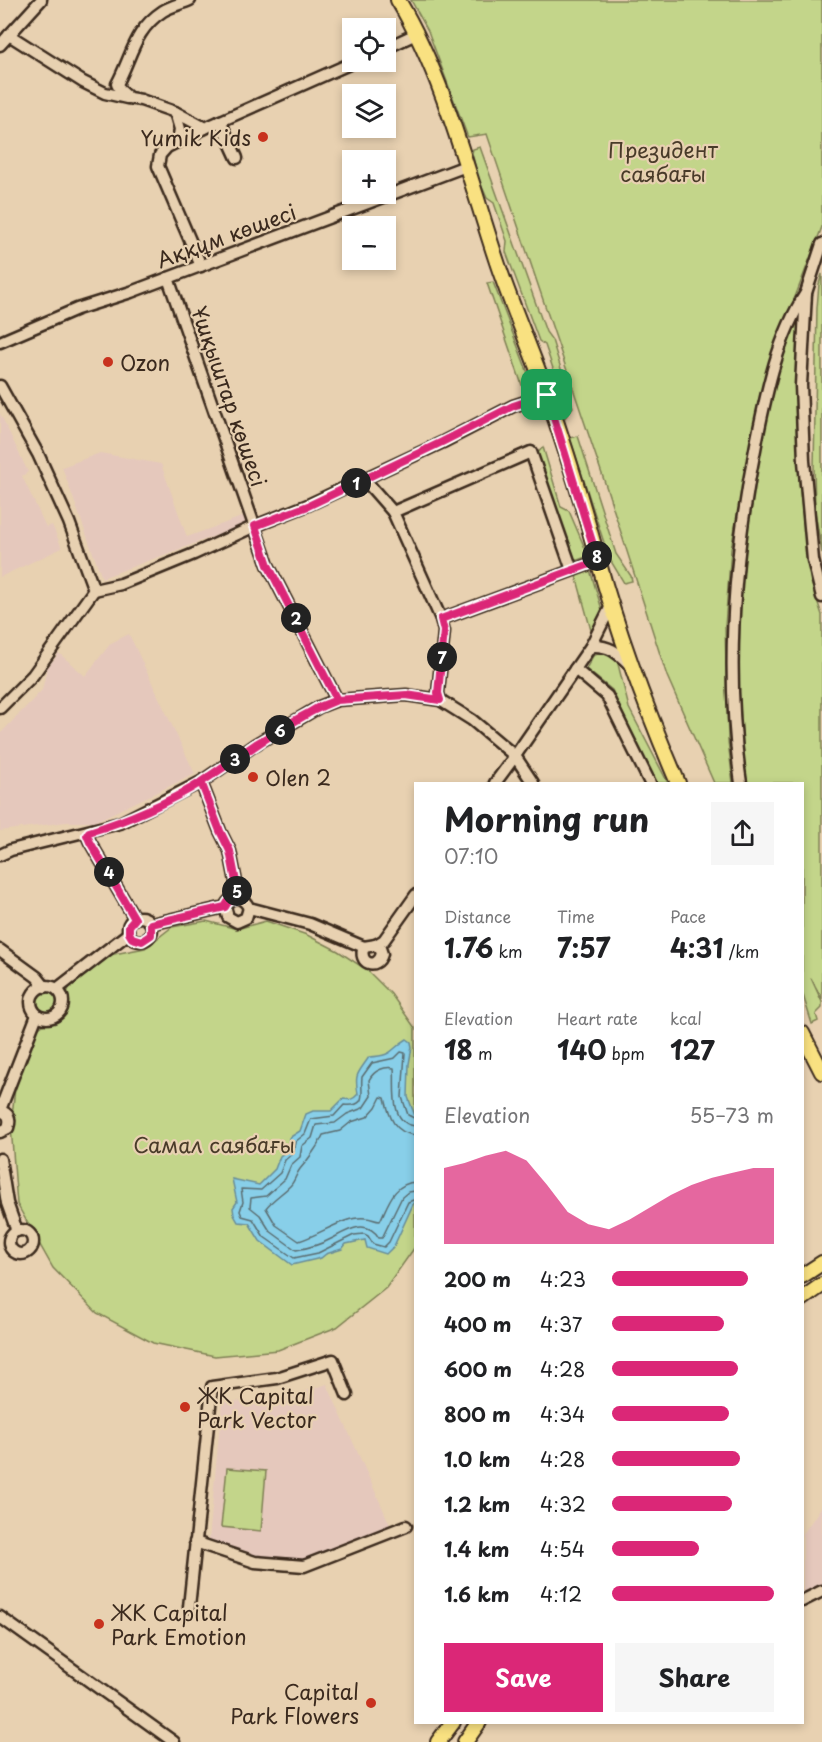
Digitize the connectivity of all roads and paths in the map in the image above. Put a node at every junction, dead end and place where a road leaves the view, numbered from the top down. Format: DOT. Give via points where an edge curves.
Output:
graph roads {
  1 [pos="41,0"];
  2 [pos="190,0"];
  3 [pos="398,0"];
  4 [pos="416,34"];
  5 [pos="9,35"];
  6 [pos="396,43"];
  7 [pos="0,45"];
  8 [pos="342,67"];
  9 [pos="129,98"];
  10 [pos="176,112"];
  11 [pos="220,121"];
  12 [pos="205,128"];
  13 [pos="178,142"];
  14 [pos="237,158"];
  15 [pos="466,166"];
  16 [pos="822,244"];
  17 [pos="201,266"];
  18 [pos="168,278"];
  19 [pos="806,293"];
  20 [pos="0,342"];
  21 [pos="0,386"];
  22 [pos="547,395"];
  23 [pos="364,479"];
  24 [pos="393,512"];
  25 [pos="255,526"];
  26 [pos="598,561"];
  27 [pos="572,570"];
  28 [pos="94,590"];
  29 [pos="822,597"];
  30 [pos="612,604"];
  31 [pos="441,619"];
  32 [pos="591,646"];
  33 [pos="575,669"];
  34 [pos="634,669"];
  35 [pos="337,700"];
  36 [pos="440,700"];
  37 [pos="0,708"];
  38 [pos="515,756"];
  39 [pos="201,782"];
  40 [pos="496,782"];
  41 [pos="531,782"];
  42 [pos="650,782"];
  43 [pos="678,782"];
  44 [pos="741,782"];
  45 [pos="89,832"];
  46 [pos="0,855"];
  47 [pos="239,897"];
  48 [pos="414,898"];
  49 [pos="225,907"];
  50 [pos="249,908"];
  51 [pos="135,919"];
  52 [pos="151,924"];
  53 [pos="129,933"];
  54 [pos="0,950"];
  55 [pos="45,987"];
  56 [pos="57,990"];
  57 [pos="37,1015"];
  58 [pos="804,1038"];
  59 [pos="822,1072"];
  60 [pos="0,1110"];
  61 [pos="0,1132"];
  62 [pos="0,1159"];
  63 [pos="17,1231"];
  64 [pos="5,1249"];
  65 [pos="822,1263"];
  66 [pos="804,1275"];
  67 [pos="822,1285"];
  68 [pos="804,1298"];
  69 [pos="347,1395"];
  70 [pos="406,1526"];
  71 [pos="195,1542"];
  72 [pos="822,1591"];
  73 [pos="804,1600"];
  74 [pos="189,1607"];
  75 [pos="0,1617"];
  76 [pos="452,1724"];
  77 [pos="478,1724"];
  78 [pos="174,1742"];
  79 [pos="438,1742"];
  80 [pos="465,1742"];
  1 -- 5 [label="street"];
  2 -- 9 [label="street" via="165,10 136,39 117,84"];
  3 -- 4 [label="main road"];
  4 -- 6 [label="street"];
  4 -- 15 [label="main road"];
  5 -- 7 [label="street"];
  5 -- 9 [label="street" via="83,82 105,93"];
  8 -- 11 [label="street"];
  9 -- 10 [label="street"];
  10 -- 12 [label="street"];
  10 -- 13 [label="street" via="180,123"];
  11 -- 12 [label="street"];
  11 -- 14 [label="street"];
  12 -- 13 [label="street"];
  13 -- 17 [label="street" via="160,155 158,166"];
  15 -- 17 [label="street, Аққұм көшесі"];
  15 -- 22 [label="main road"];
  16 -- 19 [label="street"];
  17 -- 18 [label="street, Аққұм көшесі"];
  18 -- 20 [label="street, Аққұм көшесі" via="77,309"];
  18 -- 25 [label="street, Ұшқыштар көшесі"];
  19 -- 29 [label="street" via="801,353 804,461 813,560"];
  19 -- 44 [label="street" via="794,312 769,381 742,518 733,650"];
  21 -- 28 [label="street" via="38,454"];
  22 -- 23 [label="street" via="513,406"];
  22 -- 26 [label="main road"];
  23 -- 24 [label="street"];
  23 -- 25 [label="street"];
  24 -- 27 [label="street" via="531,452"];
  24 -- 31 [label="street"];
  25 -- 28 [label="street" via="143,576"];
  25 -- 35 [label="street, Ұшқыштар көшесі" via="268,565"];
  26 -- 27 [label="street"];
  26 -- 30 [label="main road"];
  27 -- 31 [label="street"];
  28 -- 37 [label="street" via="33,675"];
  30 -- 32 [label="street"];
  30 -- 34 [label="main road"];
  31 -- 36 [label="street" via="444,631"];
  32 -- 33 [label="street"];
  32 -- 34 [label="street" via="615,650"];
  33 -- 38 [label="street"];
  33 -- 42 [label="street" via="607,696"];
  34 -- 43 [label="main road"];
  35 -- 36 [label="street" via="406,695"];
  35 -- 39 [label="street" via="256,744"];
  36 -- 38 [label="street" via="472,720"];
  38 -- 40 [label="street"];
  38 -- 41 [label="street"];
  39 -- 45 [label="street" via="120,823"];
  39 -- 47 [label="street" via="230,851"];
  45 -- 46 [label="street"];
  45 -- 51 [label="street" via="90,842"];
  47 -- 49 [label="street"];
  47 -- 50 [label="street"];
  48 -- 50 [label="street" via="384,940 370,946 310,924"];
  49 -- 50 [label="street" via="228,917 237,922 246,918"];
  49 -- 52 [label="street"];
  51 -- 52 [label="street" via="146,919"];
  51 -- 53 [label="street" via="130,923"];
  52 -- 53 [label="street" via="147,939 137,941"];
  53 -- 56 [label="street"];
  54 -- 55 [label="street"];
  55 -- 56 [label="street"];
  55 -- 57 [label="street" via="34,992 31,1000"];
  56 -- 57 [label="street" via="62,996 60,1012 53,1017"];
  57 -- 60 [label="street"];
  58 -- 59 [label="main road"];
  60 -- 61 [label="street" via="10,1122"];
  62 -- 63 [label="street" via="7,1203"];
  63 -- 64 [label="street"];
  63 -- 64 [label="street" via="30,1234 32,1246 23,1254"];
  65 -- 66 [label="main road"];
  67 -- 68 [label="main road"];
  69 -- 71 [label="street" via="333,1360 277,1378 212,1387"];
  70 -- 71 [label="street" via="304,1566 255,1562"];
  71 -- 74 [label="street"];
  72 -- 73 [label="street"];
  75 -- 78 [label="street"];
  76 -- 79 [label="main road"];
  77 -- 80 [label="main road"];
}
